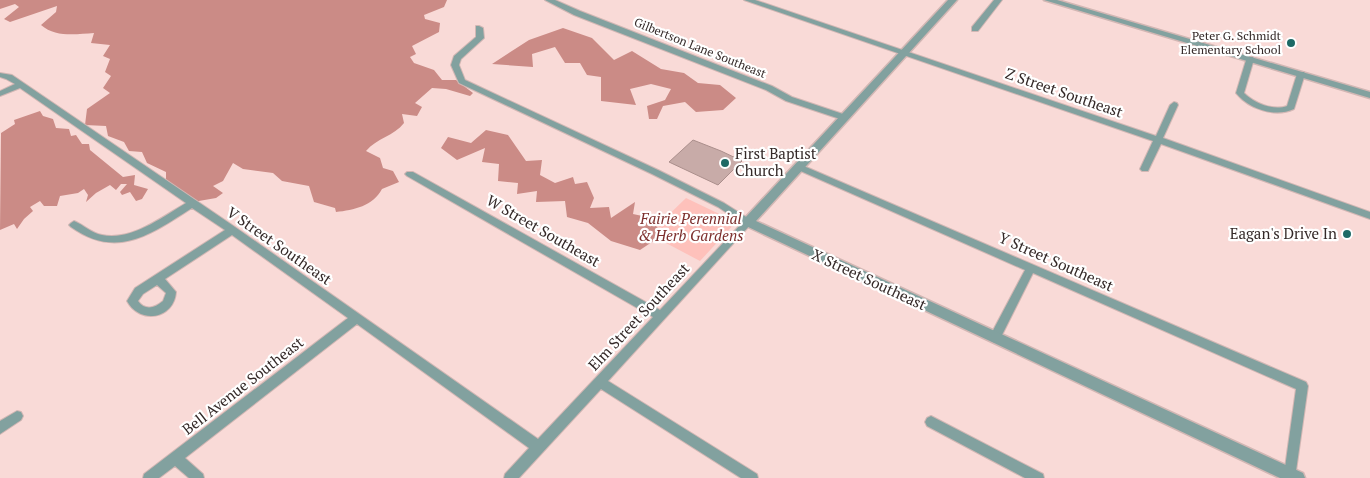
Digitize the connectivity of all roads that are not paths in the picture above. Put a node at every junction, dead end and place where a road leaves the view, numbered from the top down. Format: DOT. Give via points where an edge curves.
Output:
graph roads {
  1 [pos="549,0"];
  2 [pos="748,0"];
  3 [pos="953,0"];
  4 [pos="998,0"];
  5 [pos="1048,0"];
  6 [pos="1083,5"];
  7 [pos="479,28"];
  8 [pos="975,29"];
  9 [pos="905,52"];
  10 [pos="1250,59"];
  11 [pos="1300,74"];
  12 [pos="0,75"];
  13 [pos="20,85"];
  14 [pos="0,94"];
  15 [pos="1370,94"];
  16 [pos="1174,105"];
  17 [pos="843,117"];
  18 [pos="1159,140"];
  19 [pos="799,167"];
  20 [pos="1145,169"];
  21 [pos="410,174"];
  22 [pos="191,204"];
  23 [pos="1370,216"];
  24 [pos="748,222"];
  25 [pos="74,225"];
  26 [pos="232,230"];
  27 [pos="1031,268"];
  28 [pos="160,279"];
  29 [pos="661,316"];
  30 [pos="357,318"];
  31 [pos="995,338"];
  32 [pos="600,382"];
  33 [pos="17,416"];
  34 [pos="931,422"];
  35 [pos="0,428"];
  36 [pos="538,447"];
  37 [pos="176,458"];
  38 [pos="1293,476"];
  39 [pos="149,478"];
  40 [pos="198,478"];
  41 [pos="510,478"];
  42 [pos="752,478"];
  43 [pos="1038,478"];
  1 -- 17 [label="street, Gilbertson Lane Southeast" via="790,99"];
  2 -- 9 [label="street, Z Street Southeast"];
  3 -- 9 [label="street, Elm Street Southeast"];
  4 -- 8 [label="street"];
  5 -- 6 [label="street"];
  6 -- 10 [label="street"];
  7 -- 24 [label="street, X Street Southeast" via="480,38 457,58 455,65 462,81 655,172"];
  9 -- 17 [label="street, Elm Street Southeast"];
  9 -- 18 [label="street, Z Street Southeast"];
  10 -- 11 [label="street"];
  10 -- 11 [label="street" via="1240,92 1260,106 1281,111 1291,107"];
  11 -- 15 [label="street"];
  12 -- 13 [label="street, V Street Southeast"];
  13 -- 14 [label="street"];
  13 -- 22 [label="street, V Street Southeast"];
  16 -- 18 [label="street"];
  17 -- 19 [label="street, Elm Street Southeast"];
  18 -- 20 [label="street"];
  18 -- 23 [label="street, Z Street Southeast"];
  19 -- 24 [label="street, Elm Street Southeast"];
  19 -- 27 [label="street, Y Street Southeast"];
  21 -- 29 [label="street, W Street Southeast"];
  22 -- 25 [label="street" via="143,232 109,241 90,237"];
  22 -- 26 [label="street, V Street Southeast"];
  24 -- 29 [label="street, Elm Street Southeast"];
  24 -- 31 [label="street, X Street Southeast"];
  26 -- 28 [label="street"];
  26 -- 30 [label="street, V Street Southeast"];
  27 -- 31 [label="street"];
  27 -- 38 [label="street, Y Street Southeast" via="1302,386"];
  29 -- 32 [label="street, Elm Street Southeast"];
  30 -- 36 [label="street, V Street Southeast"];
  30 -- 37 [label="street, Bell Avenue Southeast"];
  31 -- 38 [label="street, X Street Southeast"];
  32 -- 36 [label="street, Elm Street Southeast"];
  32 -- 42 [label="street"];
  33 -- 35 [label="street"];
  34 -- 43 [label="street"];
  36 -- 41 [label="street, Elm Street Southeast"];
  37 -- 39 [label="street, Bell Avenue Southeast"];
  37 -- 40 [label="street"];
}
